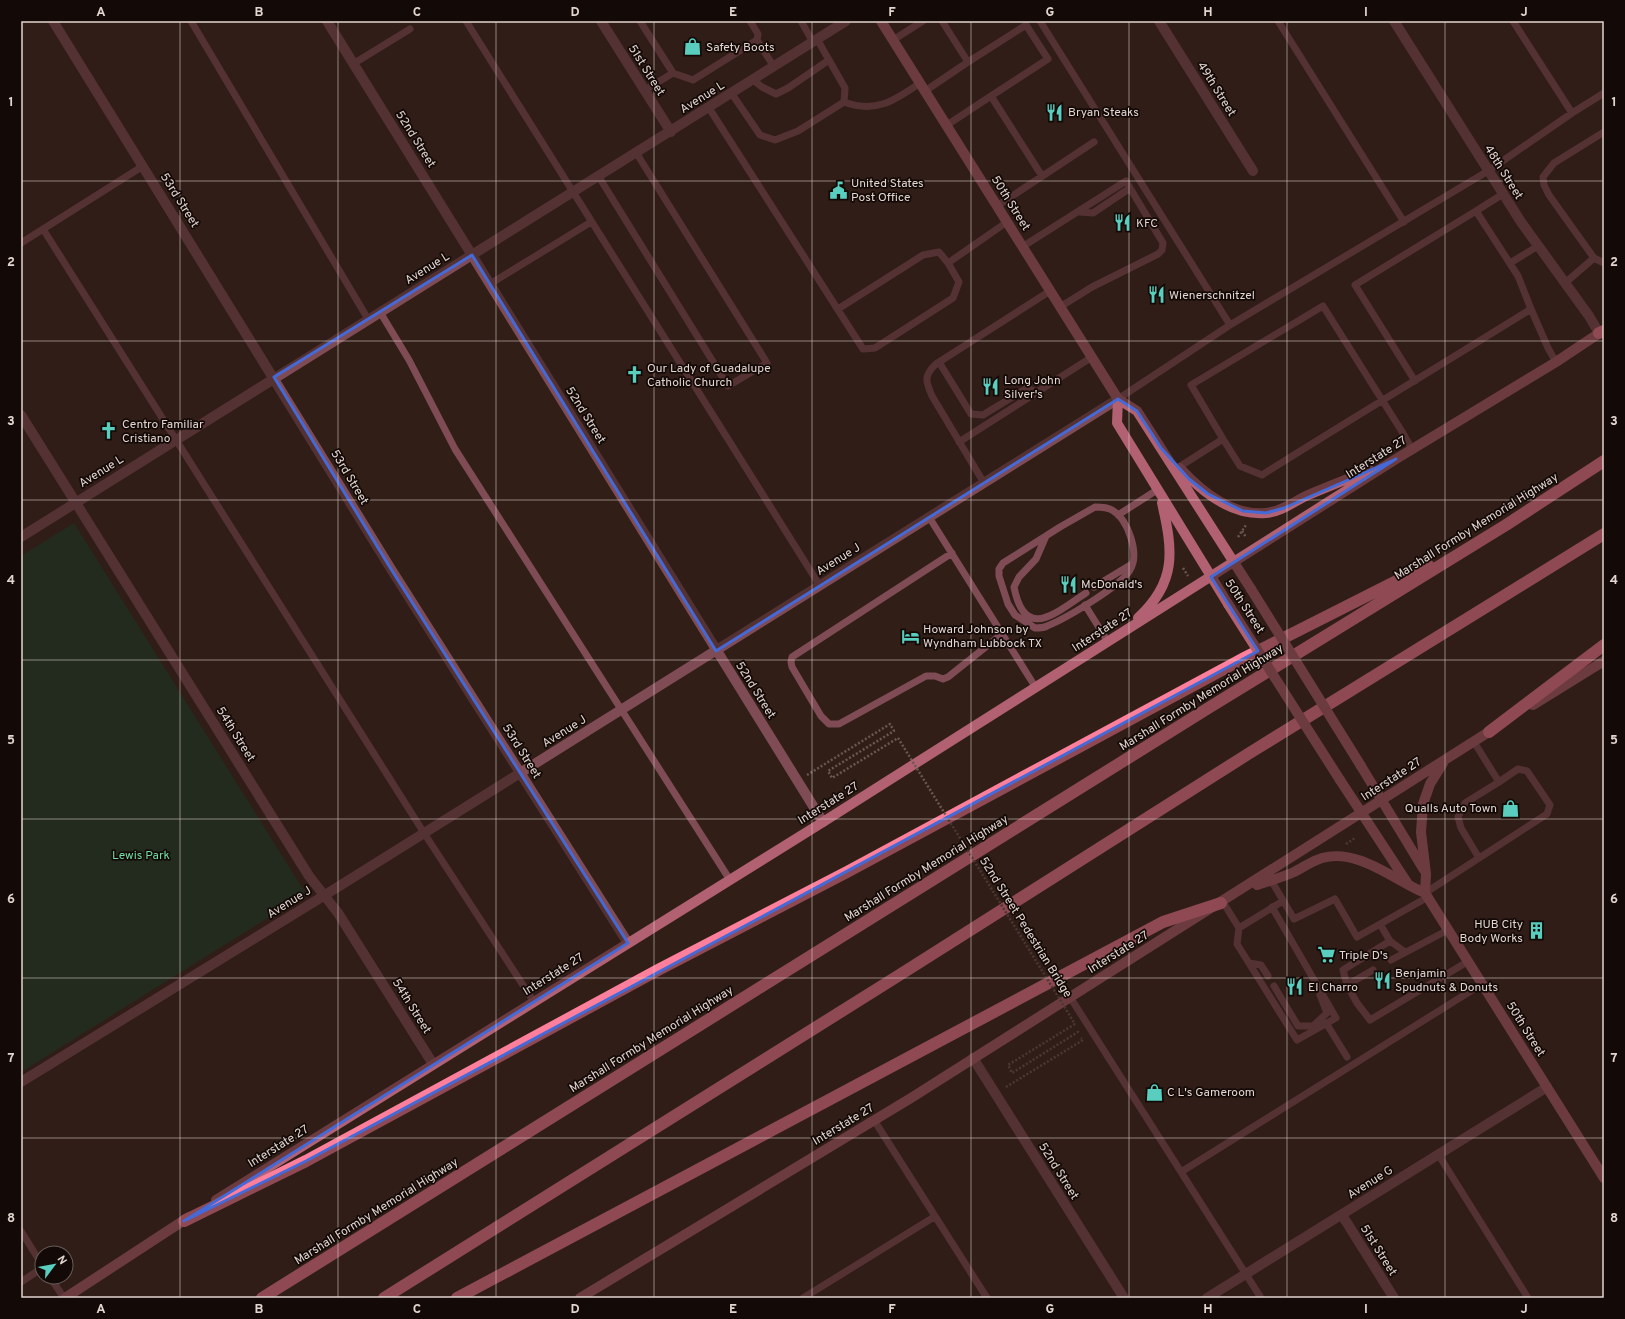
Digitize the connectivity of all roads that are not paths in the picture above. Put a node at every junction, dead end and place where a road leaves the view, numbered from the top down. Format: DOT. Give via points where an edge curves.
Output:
graph roads {
  1 [pos="53,21"];
  2 [pos="191,21"];
  3 [pos="327,21"];
  4 [pos="466,21"];
  5 [pos="601,21"];
  6 [pos="640,21"];
  7 [pos="750,21"];
  8 [pos="801,21"];
  9 [pos="846,21"];
  10 [pos="881,21"];
  11 [pos="923,21"];
  12 [pos="942,21"];
  13 [pos="1040,21"];
  14 [pos="1159,21"];
  15 [pos="1278,21"];
  16 [pos="1394,21"];
  17 [pos="1513,21"];
  18 [pos="410,29"];
  19 [pos="757,40"];
  20 [pos="893,40"];
  21 [pos="815,41"];
  22 [pos="829,60"];
  23 [pos="968,62"];
  24 [pos="354,64"];
  25 [pos="774,67"];
  26 [pos="673,73"];
  27 [pos="752,80"];
  28 [pos="923,87"];
  29 [pos="645,90"];
  30 [pos="1604,93"];
  31 [pos="732,94"];
  32 [pos="991,96"];
  33 [pos="844,102"];
  34 [pos="709,108"];
  35 [pos="1572,114"];
  36 [pos="947,125"];
  37 [pos="671,132"];
  38 [pos="1604,132"];
  39 [pos="1094,142"];
  40 [pos="636,154"];
  41 [pos="143,166"];
  42 [pos="1253,171"];
  43 [pos="1488,171"];
  44 [pos="1042,176"];
  45 [pos="599,177"];
  46 [pos="572,193"];
  47 [pos="1503,194"];
  48 [pos="997,206"];
  49 [pos="1476,211"];
  50 [pos="591,222"];
  51 [pos="1007,222"];
  52 [pos="1404,222"];
  53 [pos="43,229"];
  54 [pos="21,243"];
  55 [pos="1538,246"];
  56 [pos="1022,247"];
  57 [pos="472,255"];
  58 [pos="1594,258"];
  59 [pos="948,263"];
  60 [pos="1510,263"];
  61 [pos="1604,263"];
  62 [pos="1565,283"];
  63 [pos="490,284"];
  64 [pos="1050,291"];
  65 [pos="1060,307"];
  66 [pos="838,309"];
  67 [pos="1531,309"];
  68 [pos="380,312"];
  69 [pos="368,319"];
  70 [pos="1230,325"];
  71 [pos="1602,331"];
  72 [pos="1092,357"];
  73 [pos="938,362"];
  74 [pos="1556,362"];
  75 [pos="274,377"];
  76 [pos="1415,381"];
  77 [pos="1037,392"];
  78 [pos="1118,399"];
  79 [pos="1382,400"];
  80 [pos="21,415"];
  81 [pos="176,439"];
  82 [pos="1223,439"];
  83 [pos="959,442"];
  84 [pos="1162,448"];
  85 [pos="1412,449"];
  86 [pos="1396,459"];
  87 [pos="1604,461"];
  88 [pos="1179,467"];
  89 [pos="984,483"];
  90 [pos="1159,492"];
  91 [pos="75,502"];
  92 [pos="1118,515"];
  93 [pos="929,517"];
  94 [pos="1506,525"];
  95 [pos="1604,534"];
  96 [pos="1046,536"];
  97 [pos="21,537"];
  98 [pos="952,554"];
  99 [pos="1234,562"];
  100 [pos="1132,564"];
  101 [pos="1210,577"];
  102 [pos="820,586"];
  103 [pos="1094,587"];
  104 [pos="1086,594"];
  105 [pos="1085,605"];
  106 [pos="1002,634"];
  107 [pos="1120,634"];
  108 [pos="1108,642"];
  109 [pos="1604,645"];
  110 [pos="716,651"];
  111 [pos="1604,661"];
  112 [pos="1036,688"];
  113 [pos="622,710"];
  114 [pos="1489,732"];
  115 [pos="1474,742"];
  116 [pos="1446,760"];
  117 [pos="521,773"];
  118 [pos="1499,782"];
  119 [pos="1382,800"];
  120 [pos="1361,814"];
  121 [pos="824,822"];
  122 [pos="424,833"];
  123 [pos="1480,858"];
  124 [pos="1426,874"];
  125 [pos="730,880"];
  126 [pos="1271,880"];
  127 [pos="1409,886"];
  128 [pos="1240,891"];
  129 [pos="325,895"];
  130 [pos="1426,895"];
  131 [pos="1283,900"];
  132 [pos="1222,902"];
  133 [pos="1272,907"];
  134 [pos="1380,924"];
  135 [pos="1238,928"];
  136 [pos="1448,930"];
  137 [pos="1390,940"];
  138 [pos="628,943"];
  139 [pos="1405,952"];
  140 [pos="1391,960"];
  141 [pos="1468,962"];
  142 [pos="1249,963"];
  143 [pos="1373,970"];
  144 [pos="1268,976"];
  145 [pos="1313,976"];
  146 [pos="1482,984"];
  147 [pos="1347,985"];
  148 [pos="1274,986"];
  149 [pos="1070,997"];
  150 [pos="534,1002"];
  151 [pos="1326,1024"];
  152 [pos="1347,1057"];
  153 [pos="973,1058"];
  154 [pos="433,1064"];
  155 [pos="21,1082"];
  156 [pos="1547,1087"];
  157 [pos="874,1120"];
  158 [pos="1438,1154"];
  159 [pos="1181,1172"];
  160 [pos="1604,1178"];
  161 [pos="1342,1215"];
  162 [pos="934,1217"];
  163 [pos="184,1221"];
  164 [pos="21,1231"];
  165 [pos="34,1252"];
  166 [pos="34,1273"];
  167 [pos="1246,1274"];
  168 [pos="21,1282"];
  169 [pos="56,1285"];
  170 [pos="65,1298"];
  171 [pos="262,1298"];
  172 [pos="384,1298"];
  173 [pos="457,1298"];
  174 [pos="581,1298"];
  175 [pos="803,1298"];
  176 [pos="987,1298"];
  177 [pos="1124,1298"];
  178 [pos="1207,1298"];
  179 [pos="1260,1298"];
  180 [pos="1394,1298"];
  181 [pos="1528,1298"];
  1 -- 41 [label="street, 53rd Street"];
  2 -- 69 [label="lane"];
  3 -- 24 [label="street, 52nd Street"];
  4 -- 46 [label="lane"];
  5 -- 29 [label="street, 51st Street"];
  6 -- 26 [label="lane"];
  7 -- 19 [label="lane" via="758,34"];
  8 -- 21 [label="lane"];
  9 -- 21 [label="street, Avenue L"];
  10 -- 20 [label="main road, 50th Street"];
  11 -- 20 [label="lane"];
  12 -- 23 [label="lane"];
  13 -- 70 [label="lane"];
  14 -- 42 [label="street, 49th Street"];
  15 -- 52 [label="lane"];
  16 -- 43 [label="street, 48th Street"];
  17 -- 35 [label="lane"];
  18 -- 24 [label="lane"];
  19 -- 25 [label="lane"];
  19 -- 26 [label="lane" via="693,80"];
  20 -- 28 [label="main road, 50th Street"];
  21 -- 22 [label="lane"];
  21 -- 25 [label="street, Avenue L"];
  22 -- 27 [label="lane" via="776,94"];
  22 -- 33 [label="lane" via="845,88"];
  23 -- 28 [label="lane"];
  23 -- 32 [label="lane" via="1026,25 1048,59"];
  24 -- 57 [label="street, 52nd Street"];
  25 -- 27 [label="street, Avenue L"];
  26 -- 29 [label="lane"];
  27 -- 31 [label="street, Avenue L"];
  28 -- 33 [label="lane" via="885,104 858,107"];
  28 -- 36 [label="main road, 50th Street"];
  29 -- 37 [label="street, 51st Street"];
  30 -- 35 [label="lane"];
  31 -- 33 [label="lane" via="760,135 776,140 798,131"];
  31 -- 34 [label="street, Avenue L"];
  32 -- 36 [label="lane"];
  32 -- 44 [label="lane"];
  34 -- 37 [label="street, Avenue L"];
  34 -- 66 [label="lane"];
  35 -- 43 [label="lane"];
  36 -- 48 [label="main road, 50th Street"];
  37 -- 40 [label="street, Avenue L"];
  38 -- 58 [label="lane" via="1554,163 1543,177 1549,195"];
  39 -- 44 [label="lane"];
  40 -- 45 [label="street, Avenue L"];
  40 -- 45 [label="lane" via="767,363 728,386"];
  41 -- 53 [label="lane"];
  41 -- 75 [label="street, 53rd Street"];
  43 -- 47 [label="street, 48th Street"];
  43 -- 52 [label="lane"];
  44 -- 48 [label="lane"];
  45 -- 46 [label="street, Avenue L"];
  46 -- 50 [label="lane"];
  46 -- 57 [label="street, Avenue L"];
  47 -- 49 [label="lane"];
  47 -- 55 [label="street, 48th Street"];
  48 -- 51 [label="main road, 50th Street"];
  49 -- 60 [label="lane"];
  49 -- 76 [label="lane" via="1355,285"];
  50 -- 63 [label="lane"];
  50 -- 102 [label="lane"];
  51 -- 56 [label="main road, 50th Street"];
  51 -- 59 [label="lane"];
  52 -- 70 [label="lane"];
  53 -- 54 [label="lane"];
  53 -- 81 [label="lane"];
  55 -- 60 [label="lane"];
  55 -- 62 [label="street, 48th Street"];
  56 -- 64 [label="main road, 50th Street"];
  56 -- 65 [label="lane" via="1126,182 1130,188 1163,243 1162,250"];
  57 -- 63 [label="street, 52nd Street"];
  57 -- 68 [label="street, Avenue L"];
  58 -- 61 [label="lane"];
  58 -- 62 [label="lane"];
  59 -- 66 [label="lane" via="939,252 923,255"];
  59 -- 66 [label="lane" via="959,282 953,298 875,348 863,349"];
  60 -- 67 [label="lane"];
  62 -- 71 [label="street, 48th Street"];
  63 -- 110 [label="street, 52nd Street"];
  64 -- 65 [label="main road, 50th Street"];
  64 -- 73 [label="lane"];
  65 -- 72 [label="main road, 50th Street"];
  67 -- 74 [label="lane"];
  67 -- 76 [label="lane"];
  68 -- 69 [label="street, Avenue L"];
  68 -- 113 [label="lane" via="409,360 454,449"];
  69 -- 75 [label="street, Avenue L"];
  70 -- 78 [label="lane"];
  71 -- 74 [label="main road, Interstate 27"];
  72 -- 77 [label="lane"];
  72 -- 78 [label="main road, 50th Street"];
  73 -- 77 [label="lane" via="971,414 983,415 1027,388"];
  73 -- 83 [label="lane" via="928,371 926,382"];
  74 -- 85 [label="main road, Interstate 27"];
  75 -- 81 [label="street, Avenue L"];
  75 -- 117 [label="street, 53rd Street" via="391,569"];
  76 -- 79 [label="lane"];
  77 -- 83 [label="lane"];
  78 -- 84 [label="main road, 50th Street" via="1138,411"];
  78 -- 89 [label="street, Avenue J"];
  78 -- 90 [label="main road, 50th Street" via="1117,423"];
  79 -- 82 [label="lane" via="1262,475 1240,466"];
  79 -- 82 [label="lane" via="1322,306 1191,386"];
  79 -- 85 [label="lane"];
  80 -- 91 [label="street, 54th Street"];
  81 -- 91 [label="street, Avenue L"];
  81 -- 122 [label="lane"];
  82 -- 88 [label="lane"];
  83 -- 89 [label="lane"];
  84 -- 88 [label="main road"];
  84 -- 99 [label="main road, 50th Street"];
  85 -- 86 [label="main road, Interstate 27"];
  86 -- 88 [label="main road" via="1284,508 1266,513 1243,511 1221,502 1189,479"];
  86 -- 99 [label="main road, Interstate 27"];
  87 -- 94 [label="highway, Marshall Formby Memorial Highway"];
  89 -- 93 [label="street, Avenue J"];
  90 -- 92 [label="lane"];
  90 -- 101 [label="main road, 50th Street"];
  90 -- 107 [label="main road" via="1170,549 1169,567 1164,584 1155,600"];
  91 -- 97 [label="street, Avenue L"];
  91 -- 129 [label="street, 54th Street" via="309,876"];
  92 -- 96 [label="lane" via="1102,506 1095,507"];
  92 -- 100 [label="lane" via="1132,540"];
  93 -- 98 [label="lane"];
  93 -- 102 [label="street, Avenue J"];
  94 -- 163 [label="highway" via="1246,658 847,872 616,992 306,1161"];
  94 -- 171 [label="highway, Marshall Formby Memorial Highway"];
  95 -- 172 [label="highway" via="1248,754"];
  96 -- 104 [label="lane" via="1036,559 1014,587 1016,598 1024,612 1031,618 1048,618"];
  96 -- 105 [label="lane" via="1003,563 999,569 1008,604 1015,615 1035,628 1046,627"];
  98 -- 106 [label="lane"];
  98 -- 106 [label="lane" via="792,657 792,667 821,716 829,724 839,724 926,676 943,679 948,677"];
  99 -- 101 [label="main road, Interstate 27"];
  99 -- 119 [label="main road, 50th Street, bridge"];
  100 -- 103 [label="lane"];
  100 -- 105 [label="lane" via="1131,570 1118,584"];
  101 -- 107 [label="main road, Interstate 27"];
  101 -- 120 [label="main road, 50th Street, bridge"];
  102 -- 110 [label="street, Avenue J"];
  105 -- 108 [label="lane"];
  106 -- 112 [label="lane"];
  107 -- 108 [label="main road, Interstate 27"];
  108 -- 112 [label="main road, Interstate 27"];
  109 -- 114 [label="highway"];
  110 -- 113 [label="street, Avenue J"];
  110 -- 121 [label="street, 52nd Street"];
  111 -- 114 [label="main road, Interstate 27"];
  112 -- 121 [label="main road, Interstate 27"];
  113 -- 117 [label="street, Avenue J"];
  113 -- 125 [label="lane"];
  114 -- 115 [label="main road, Interstate 27"];
  115 -- 116 [label="main road, Interstate 27"];
  115 -- 118 [label="lane"];
  116 -- 119 [label="main road, Interstate 27"];
  116 -- 124 [label="main road" via="1430,784 1423,804 1421,832"];
  117 -- 122 [label="street, Avenue J"];
  117 -- 138 [label="street, 53rd Street"];
  118 -- 123 [label="lane" via="1465,803 1458,817 1461,828"];
  118 -- 123 [label="lane" via="1518,769 1527,771 1550,805 1547,814"];
  119 -- 120 [label="main road, Interstate 27"];
  119 -- 124 [label="main road, 50th Street"];
  120 -- 127 [label="main road, 50th Street"];
  120 -- 128 [label="main road, Interstate 27"];
  121 -- 125 [label="main road, Interstate 27"];
  122 -- 129 [label="street, Avenue J"];
  122 -- 150 [label="lane"];
  123 -- 130 [label="lane"];
  124 -- 130 [label="main road"];
  125 -- 138 [label="main road, Interstate 27"];
  126 -- 127 [label="main road" via="1322,858 1336,857 1356,859"];
  126 -- 128 [label="main road"];
  126 -- 131 [label="lane"];
  127 -- 130 [label="main road"];
  128 -- 132 [label="main road, Interstate 27"];
  129 -- 154 [label="street, 54th Street"];
  129 -- 155 [label="street, Avenue J"];
  130 -- 134 [label="lane"];
  130 -- 136 [label="main road, 50th Street"];
  131 -- 133 [label="lane"];
  131 -- 134 [label="lane" via="1294,919 1335,899 1357,937"];
  132 -- 135 [label="lane"];
  132 -- 149 [label="main road, Interstate 27"];
  132 -- 173 [label="highway" via="1162,922"];
  133 -- 135 [label="lane"];
  133 -- 145 [label="lane"];
  134 -- 137 [label="lane"];
  135 -- 142 [label="lane" via="1237,944"];
  136 -- 139 [label="lane"];
  136 -- 141 [label="main road, 50th Street"];
  137 -- 139 [label="lane"];
  137 -- 147 [label="lane" via="1343,970"];
  138 -- 150 [label="main road, Interstate 27"];
  139 -- 140 [label="lane"];
  141 -- 146 [label="main road, 50th Street"];
  141 -- 147 [label="lane" via="1370,1020"];
  142 -- 144 [label="lane" via="1261,965"];
  142 -- 151 [label="lane" via="1296,1040"];
  143 -- 147 [label="lane"];
  145 -- 148 [label="lane" via="1312,981 1327,1013 1313,1026 1298,1026"];
  145 -- 151 [label="lane" via="1336,1018"];
  146 -- 156 [label="main road, 50th Street"];
  146 -- 159 [label="lane"];
  149 -- 153 [label="main road, Interstate 27"];
  149 -- 159 [label="lane"];
  150 -- 154 [label="main road, Interstate 27"];
  151 -- 152 [label="lane"];
  153 -- 157 [label="main road, Interstate 27"];
  153 -- 177 [label="street, 52nd Street"];
  154 -- 163 [label="main road, Interstate 27"];
  156 -- 158 [label="street, Avenue G"];
  156 -- 160 [label="main road, 50th Street"];
  157 -- 162 [label="lane"];
  157 -- 174 [label="main road, Interstate 27"];
  158 -- 161 [label="street, Avenue G"];
  158 -- 181 [label="lane"];
  159 -- 167 [label="lane"];
  161 -- 167 [label="street, Avenue G"];
  161 -- 180 [label="street, 51st Street"];
  162 -- 175 [label="lane"];
  162 -- 176 [label="lane"];
  163 -- 170 [label="main road, Interstate 27"];
  164 -- 165 [label="lane"];
  166 -- 168 [label="lane"];
  167 -- 178 [label="street, Avenue G"];
  167 -- 179 [label="lane"];
  169 -- 170 [label="lane"];
}
